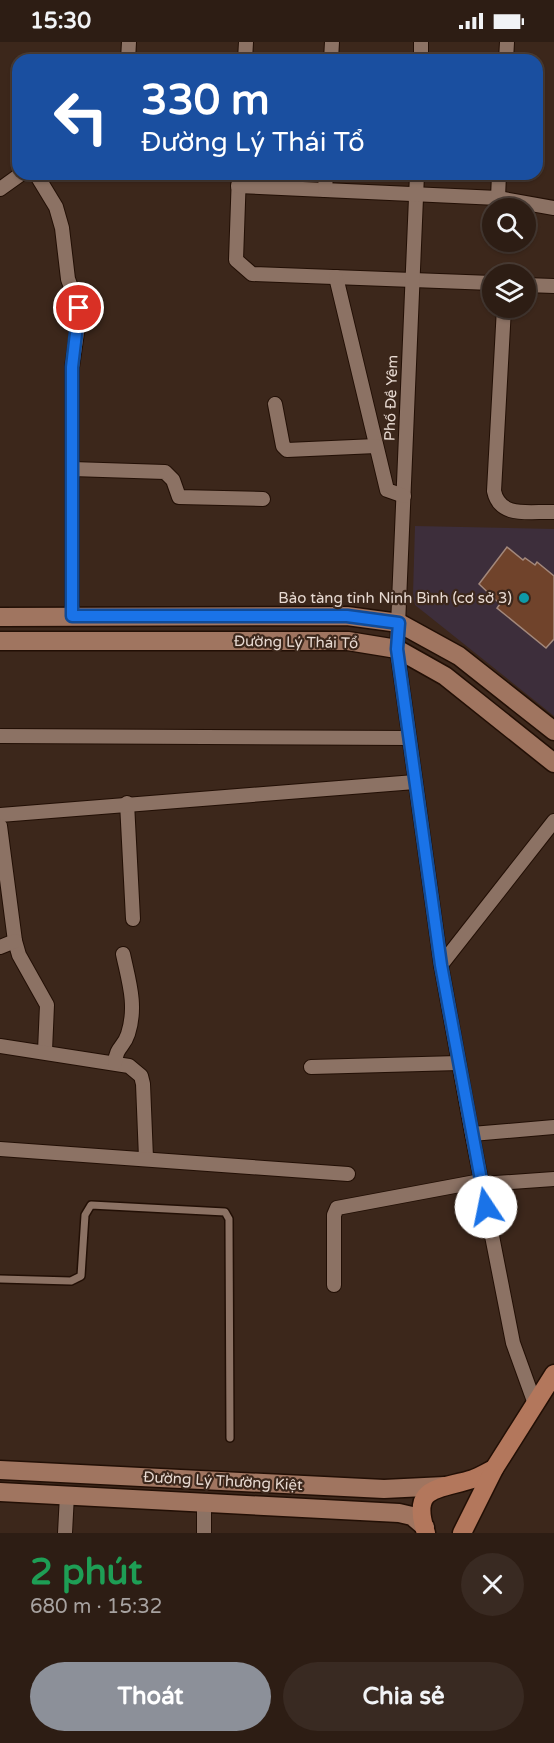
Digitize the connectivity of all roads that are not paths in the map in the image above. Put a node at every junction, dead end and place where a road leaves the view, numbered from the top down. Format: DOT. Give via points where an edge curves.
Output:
graph roads {
  1 [pos="13,180"];
  2 [pos="40,180"];
  3 [pos="238,180"];
  4 [pos="326,180"];
  5 [pos="417,180"];
  6 [pos="499,180"];
  7 [pos="0,189"];
  8 [pos="325,190"];
  9 [pos="416,194"];
  10 [pos="498,198"];
  11 [pos="536,205"];
  12 [pos="554,208"];
  13 [pos="336,277"];
  14 [pos="412,279"];
  15 [pos="482,282"];
  16 [pos="536,285"];
  17 [pos="554,286"];
  18 [pos="503,318"];
  19 [pos="274,404"];
  20 [pos="376,447"];
  21 [pos="72,468"];
  22 [pos="404,496"];
  23 [pos="263,499"];
  24 [pos="554,512"];
  25 [pos="72,616"];
  26 [pos="0,617"];
  27 [pos="399,623"];
  28 [pos="0,641"];
  29 [pos="397,649"];
  30 [pos="554,731"];
  31 [pos="0,736"];
  32 [pos="409,738"];
  33 [pos="554,762"];
  34 [pos="415,782"];
  35 [pos="127,803"];
  36 [pos="0,815"];
  37 [pos="554,821"];
  38 [pos="0,826"];
  39 [pos="133,920"];
  40 [pos="15,941"];
  41 [pos="0,947"];
  42 [pos="123,954"];
  43 [pos="441,965"];
  44 [pos="0,1046"];
  45 [pos="45,1051"];
  46 [pos="115,1063"];
  47 [pos="459,1063"];
  48 [pos="311,1067"];
  49 [pos="554,1127"];
  50 [pos="472,1134"];
  51 [pos="0,1149"];
  52 [pos="146,1158"];
  53 [pos="348,1174"];
  54 [pos="554,1179"];
  55 [pos="481,1182"];
  56 [pos="0,1279"];
  57 [pos="334,1285"];
  58 [pos="554,1374"];
  59 [pos="535,1404"];
  60 [pos="230,1438"];
  61 [pos="494,1469"];
  62 [pos="0,1470"];
  63 [pos="447,1485"];
  64 [pos="0,1492"];
  65 [pos="67,1495"];
  66 [pos="204,1503"];
  67 [pos="463,1530"];
  68 [pos="428,1531"];
  69 [pos="65,1533"];
  70 [pos="204,1533"];
  1 -- 7 [label="street"];
  2 -- 21 [label="street" via="56,207 68,279 80,312 72,367"];
  3 -- 8 [label="street"];
  3 -- 13 [label="street" via="235,247 236,260 243,268 252,274"];
  4 -- 8 [label="street"];
  5 -- 9 [label="street, Phố Đề Yêm"];
  6 -- 10 [label="street"];
  8 -- 9 [label="street"];
  9 -- 10 [label="street"];
  9 -- 14 [label="street, Phố Đề Yêm"];
  11 -- 12 [label="street"];
  13 -- 14 [label="street"];
  13 -- 20 [label="street"];
  14 -- 15 [label="street"];
  14 -- 22 [label="street, Phố Đề Yêm"];
  16 -- 17 [label="street"];
  18 -- 24 [label="street" via="496,502 509,510"];
  19 -- 20 [label="street" via="287,450"];
  20 -- 22 [label="street" via="387,490"];
  21 -- 23 [label="street" via="165,472 173,480 179,497"];
  21 -- 25 [label="street"];
  22 -- 27 [label="street, Phố Đề Yêm"];
  25 -- 26 [label="main road, Đường Lý Thái Tổ"];
  25 -- 27 [label="main road, Đường Lý Thái Tổ" via="347,616"];
  27 -- 29 [label="street, Phố Đề Yêm"];
  27 -- 30 [label="main road, Đường Lý Thái Tổ" via="459,656"];
  28 -- 29 [label="main road, Đường Lý Thái Tổ" via="348,641"];
  29 -- 32 [label="street, Phố Đề Yêm"];
  29 -- 33 [label="main road, Đường Lý Thái Tổ" via="445,676"];
  31 -- 32 [label="street"];
  32 -- 34 [label="street, Phố Đề Yêm"];
  34 -- 35 [label="street"];
  34 -- 43 [label="street, Phố Đề Yêm"];
  35 -- 36 [label="street"];
  35 -- 39 [label="street"];
  37 -- 43 [label="street"];
  38 -- 40 [label="street"];
  40 -- 41 [label="street"];
  40 -- 45 [label="street" via="47,1005"];
  42 -- 46 [label="street" via="133,1001 128,1034 116,1052"];
  43 -- 47 [label="street, Phố Đề Yêm"];
  44 -- 45 [label="street"];
  45 -- 46 [label="street"];
  46 -- 52 [label="street" via="129,1066 141,1076"];
  47 -- 48 [label="street"];
  47 -- 50 [label="street, Phố Đề Yêm"];
  49 -- 50 [label="street"];
  50 -- 55 [label="street, Phố Đề Yêm"];
  51 -- 52 [label="street"];
  52 -- 53 [label="street"];
  54 -- 55 [label="street"];
  55 -- 57 [label="street" via="337,1208"];
  55 -- 59 [label="street, Phố Đề Yêm" via="513,1343"];
  56 -- 60 [label="lane" via="71,1281 81,1276 85,1215 91,1205 225,1212 229,1219"];
  58 -- 59 [label="main road"];
  59 -- 61 [label="main road"];
  61 -- 63 [label="main road" via="475,1479"];
  61 -- 67 [label="main road"];
  62 -- 63 [label="main road, Đường Lý Thường Kiệt" via="384,1489"];
  63 -- 67 [label="main road" via="462,1492 470,1506"];
  63 -- 68 [label="main road" via="425,1496 420,1512"];
  64 -- 65 [label="main road, Đường Lý Thường Kiệt"];
  65 -- 66 [label="main road, Đường Lý Thường Kiệt"];
  65 -- 69 [label="street"];
  66 -- 68 [label="main road, Đường Lý Thường Kiệt" via="399,1513 412,1516"];
  66 -- 70 [label="street"];
}
